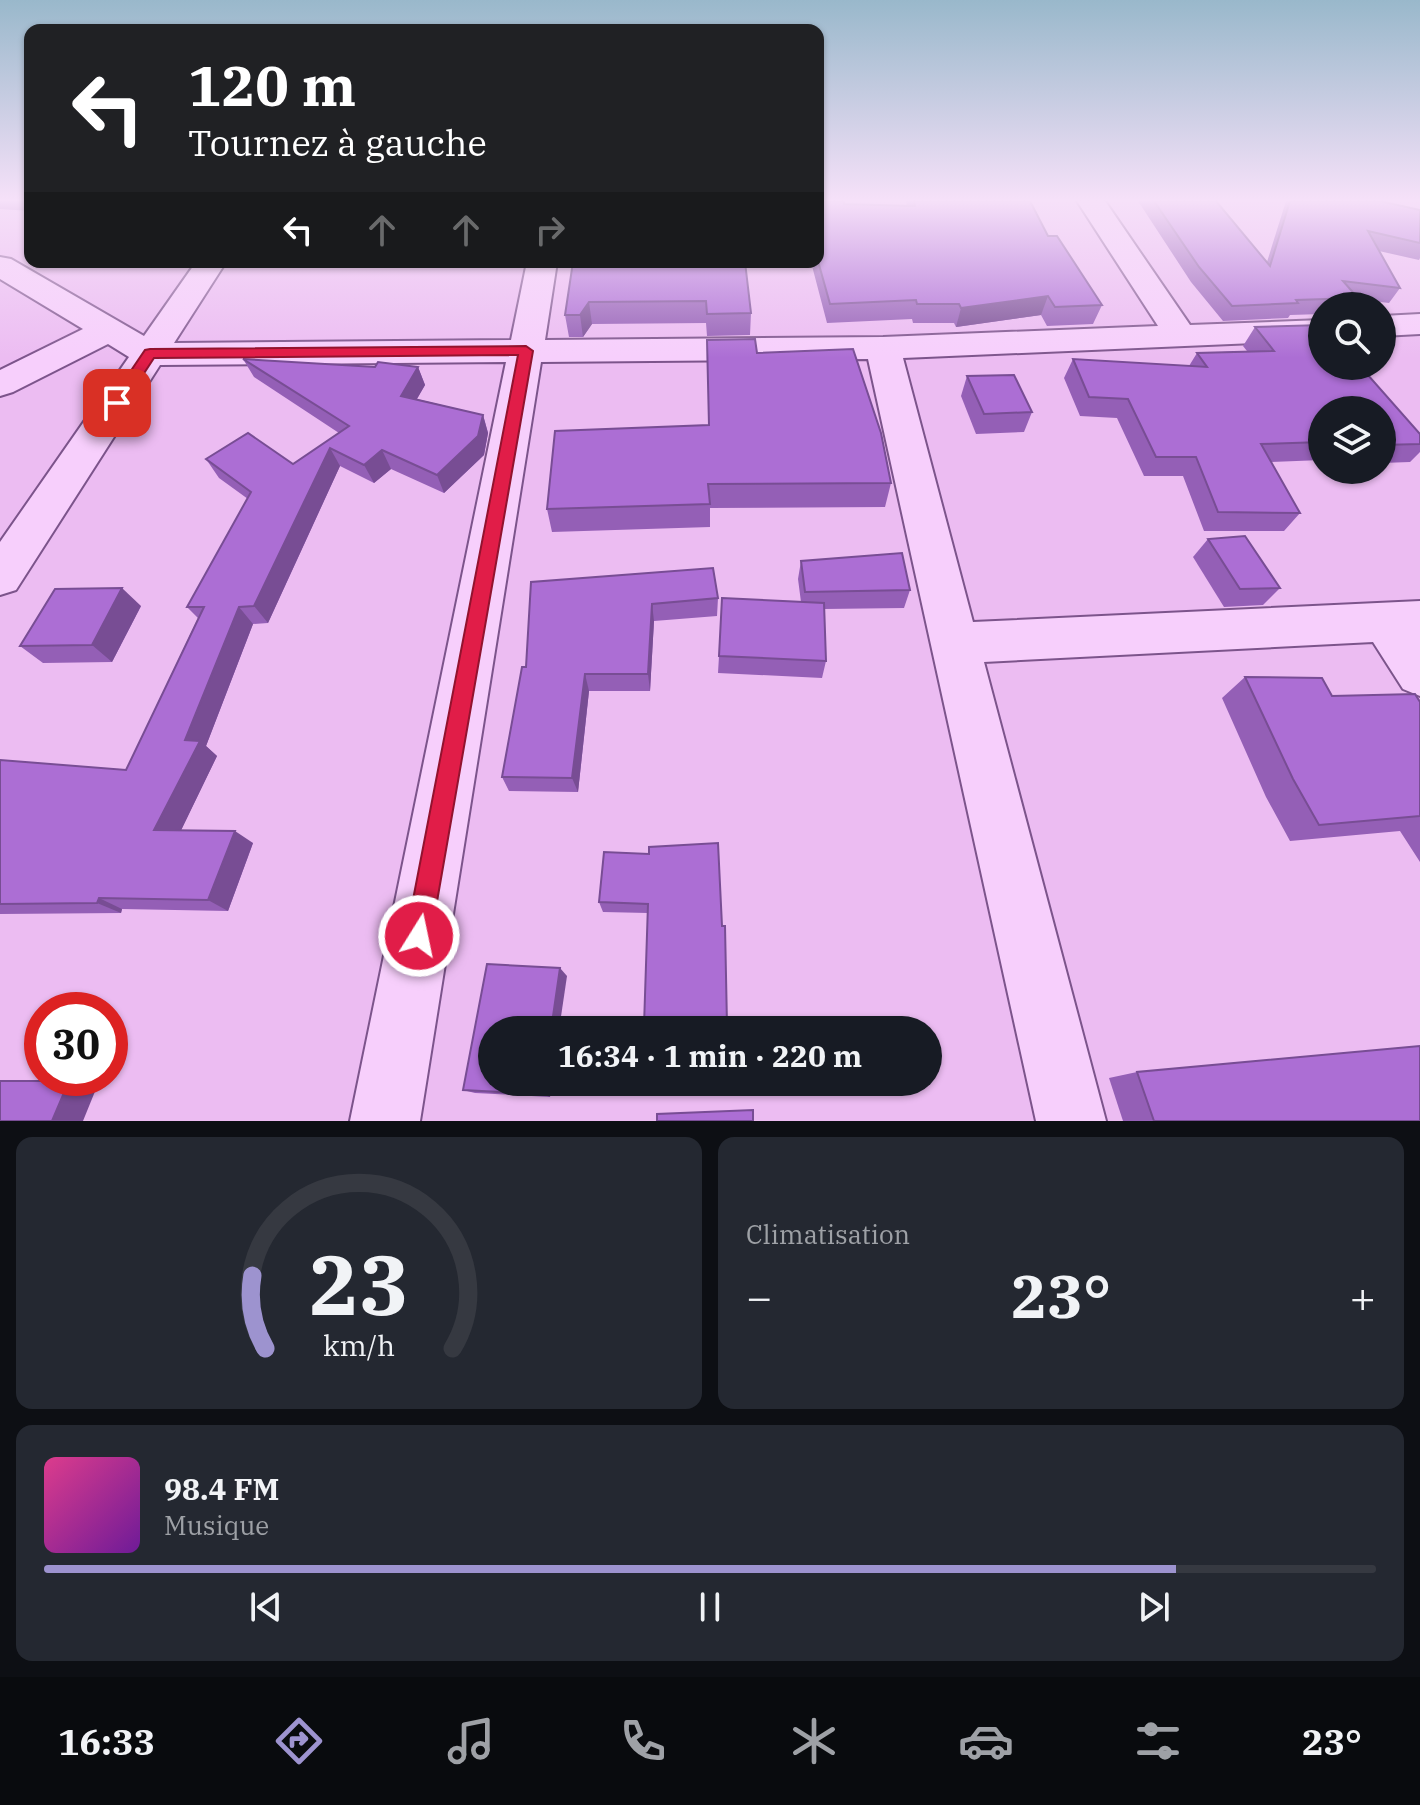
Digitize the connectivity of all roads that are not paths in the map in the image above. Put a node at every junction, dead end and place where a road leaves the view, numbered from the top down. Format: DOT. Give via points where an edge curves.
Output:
graph roads {
  1 [pos="1126,253"];
  2 [pos="0,266"];
  3 [pos="207,268"];
  4 [pos="541,268"];
  5 [pos="1420,324"];
  6 [pos="1396,325"];
  7 [pos="108,330"];
  8 [pos="1308,331"];
  9 [pos="1182,338"];
  10 [pos="883,348"];
  11 [pos="526,351"];
  12 [pos="150,354"];
  13 [pos="0,384"];
  14 [pos="0,577"];
  15 [pos="1403,621"];
  16 [pos="957,643"];
  17 [pos="1420,674"];
  18 [pos="385,1121"];
  19 [pos="1071,1121"];
  1 -- 9 [label="street"];
  2 -- 7 [label="street"];
  3 -- 12 [label="street"];
  4 -- 11 [label="street"];
  5 -- 6 [label="street"];
  7 -- 12 [label="street"];
  7 -- 13 [label="street"];
  8 -- 9 [label="street"];
  9 -- 10 [label="street"];
  10 -- 11 [label="street"];
  10 -- 16 [label="street"];
  11 -- 12 [label="street"];
  11 -- 18 [label="street"];
  12 -- 14 [label="street"];
  15 -- 16 [label="street"];
  15 -- 17 [label="street"];
  16 -- 19 [label="street"];
}
